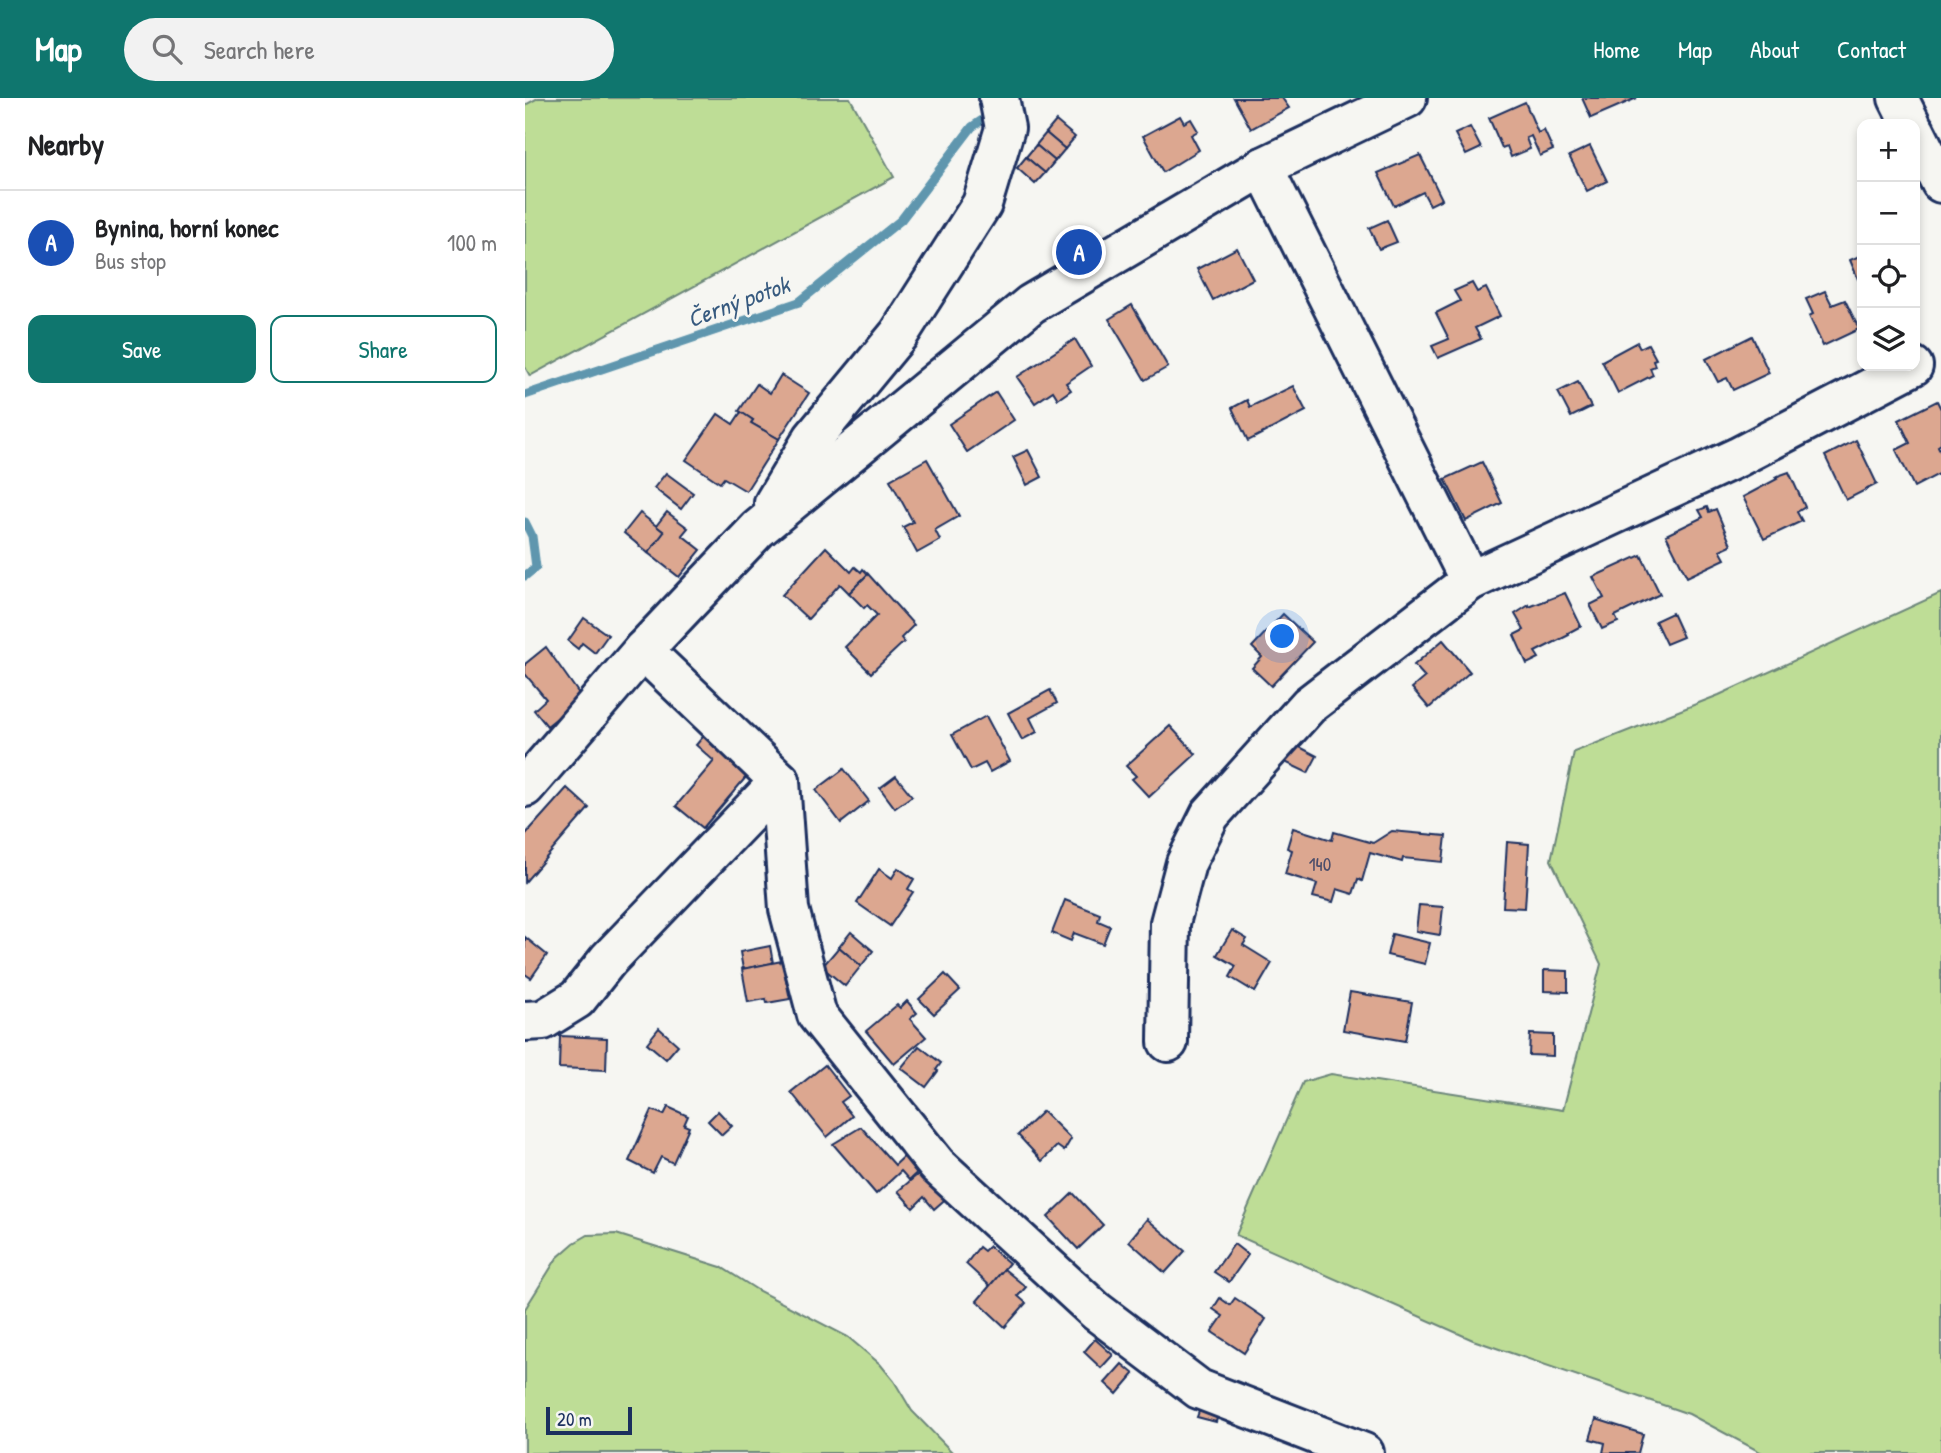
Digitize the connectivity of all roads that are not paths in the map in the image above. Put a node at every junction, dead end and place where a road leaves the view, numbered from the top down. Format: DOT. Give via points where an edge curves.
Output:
graph roads {
  1 [pos="1407,98"];
  2 [pos="1898,98"];
  3 [pos="1002,113"];
  4 [pos="1909,119"];
  5 [pos="1920,141"];
  6 [pos="1263,167"];
  7 [pos="1941,183"];
  8 [pos="1941,351"];
  9 [pos="1920,362"];
  10 [pos="1903,371"];
  11 [pos="758,529"];
  12 [pos="1469,581"];
  13 [pos="643,650"];
  14 [pos="780,781"];
  15 [pos="525,787"];
  16 [pos="525,1021"];
  17 [pos="1168,1042"];
  18 [pos="1364,1453"];
  1 -- 6 [label="street"];
  2 -- 4 [label="street"];
  3 -- 11 [label="street" via="982,204 899,334 813,438"];
  5 -- 7 [label="street"];
  6 -- 11 [label="street" via="1031,304"];
  6 -- 12 [label="street"];
  8 -- 9 [label="street"];
  10 -- 12 [label="street" via="1738,457"];
  11 -- 13 [label="street"];
  12 -- 17 [label="street" via="1310,705 1210,815 1186,863 1170,923"];
  13 -- 14 [label="street"];
  13 -- 15 [label="street"];
  14 -- 16 [label="street" via="608,960 577,999 543,1020"];
  14 -- 18 [label="street" via="789,909 817,1015 937,1165 1096,1311 1199,1389"];
}
